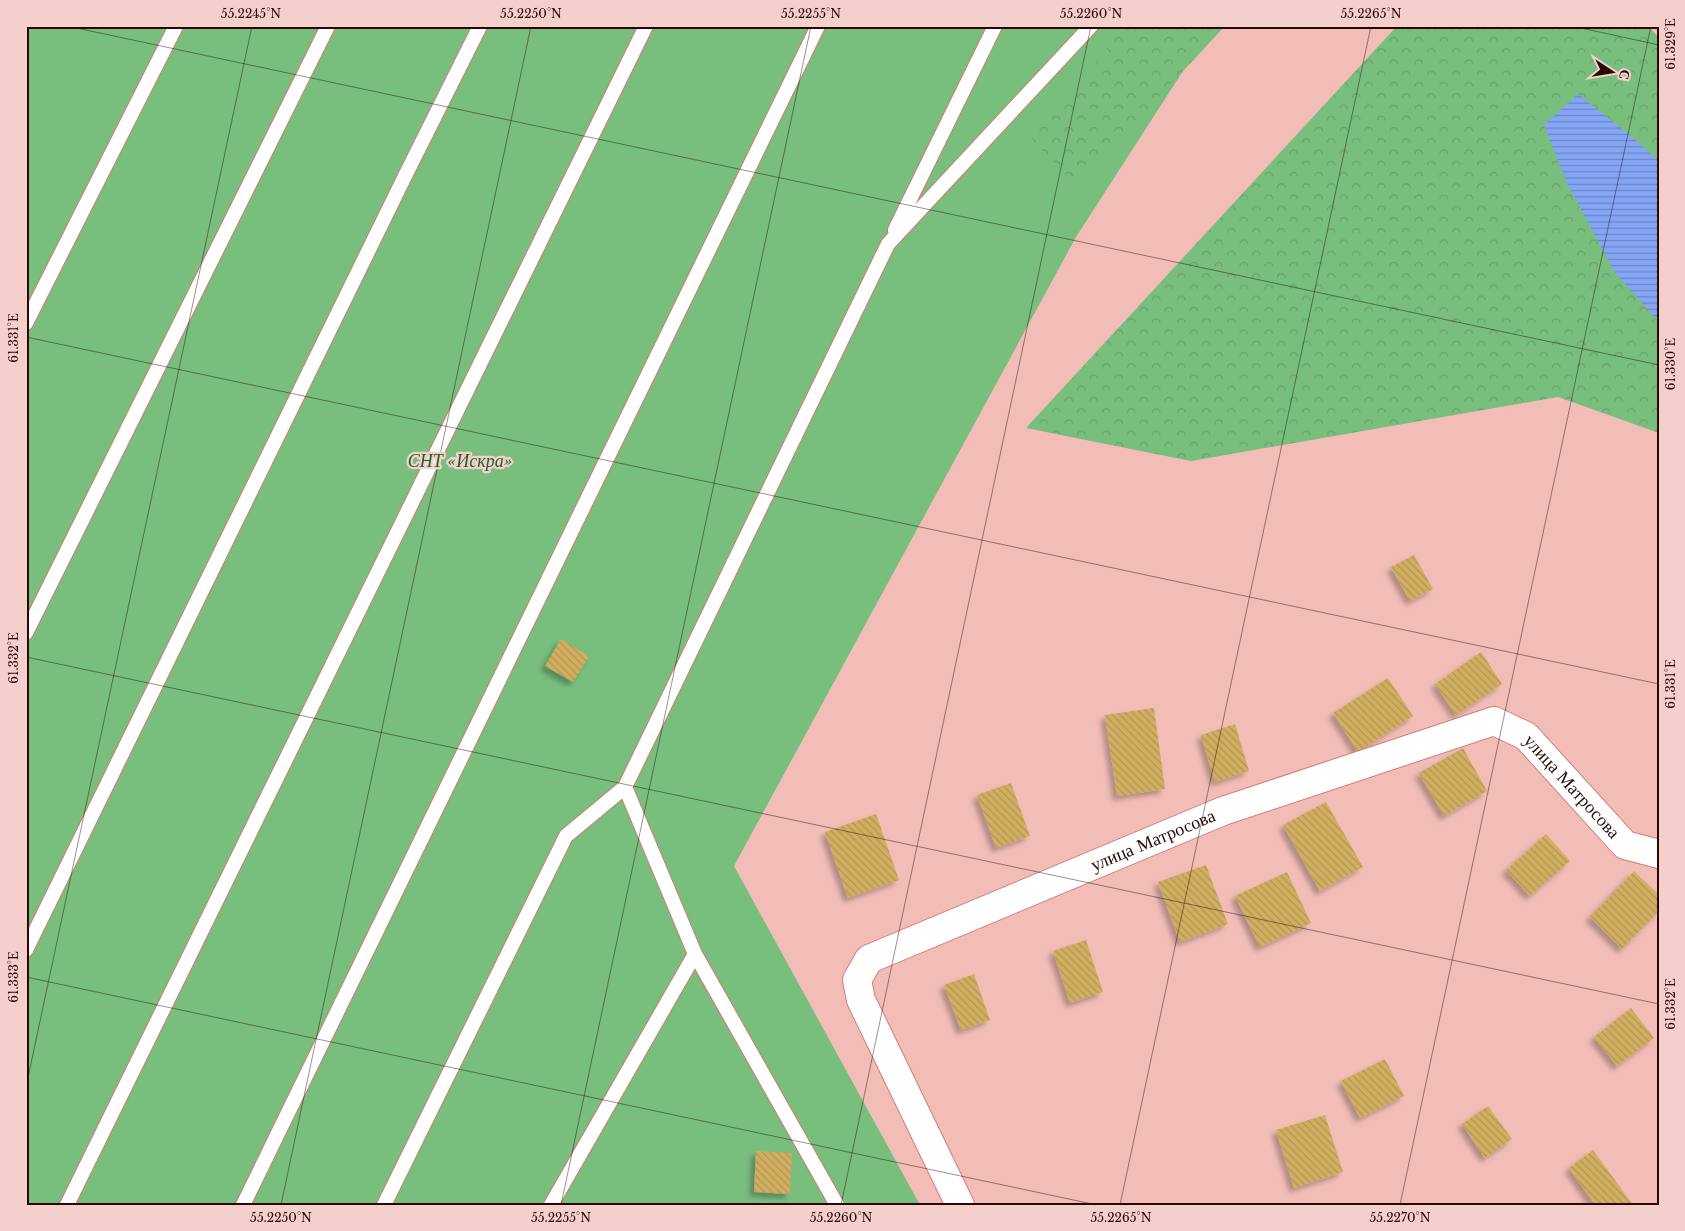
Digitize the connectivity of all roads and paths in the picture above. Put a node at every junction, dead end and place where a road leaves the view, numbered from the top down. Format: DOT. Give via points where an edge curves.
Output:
graph roads {
  1 [pos="176,26"];
  2 [pos="328,26"];
  3 [pos="480,26"];
  4 [pos="646,26"];
  5 [pos="818,26"];
  6 [pos="996,26"];
  7 [pos="1091,26"];
  8 [pos="888,244"];
  9 [pos="26,323"];
  10 [pos="26,633"];
  11 [pos="625,787"];
  12 [pos="1659,854"];
  13 [pos="26,950"];
  14 [pos="695,954"];
  15 [pos="67,1205"];
  16 [pos="243,1205"];
  17 [pos="384,1205"];
  18 [pos="551,1205"];
  19 [pos="837,1205"];
  20 [pos="960,1205"];
  1 -- 9 [label="lane"];
  2 -- 10 [label="lane"];
  3 -- 13 [label="lane"];
  4 -- 15 [label="lane"];
  5 -- 16 [label="lane"];
  6 -- 8 [label="lane"];
  7 -- 8 [label="lane"];
  8 -- 11 [label="lane"];
  11 -- 14 [label="lane"];
  11 -- 17 [label="lane" via="566,836"];
  12 -- 20 [label="street, улица Матросова" via="1625,844 1526,736 1494,721 1222,811 869,959 857,980 861,1000"];
  14 -- 18 [label="lane"];
  14 -- 19 [label="lane"];
}
